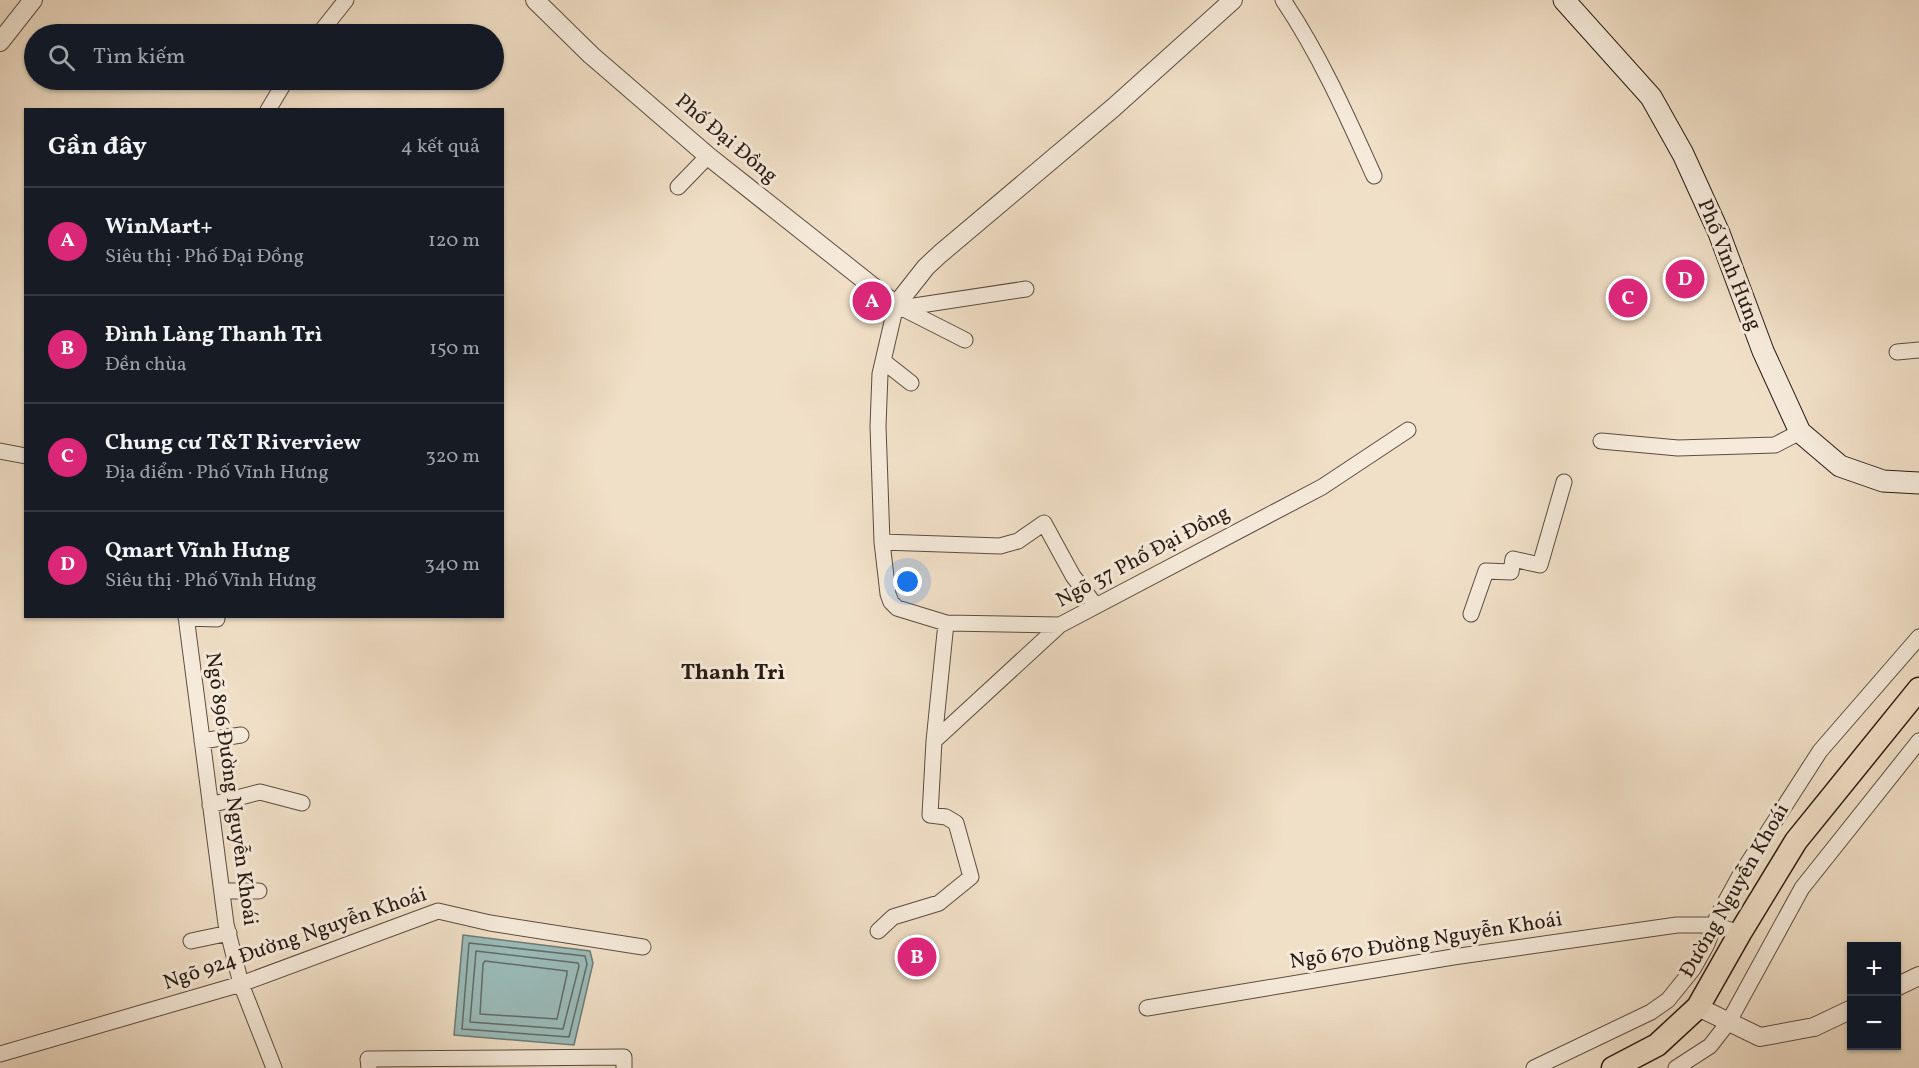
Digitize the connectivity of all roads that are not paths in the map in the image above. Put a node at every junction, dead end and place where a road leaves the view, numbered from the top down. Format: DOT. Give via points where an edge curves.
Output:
graph roads {
  1 [pos="33,0"];
  2 [pos="346,0"];
  3 [pos="535,0"];
  4 [pos="1233,0"];
  5 [pos="1283,0"];
  6 [pos="1564,0"];
  7 [pos="327,24"];
  8 [pos="0,42"];
  9 [pos="279,90"];
  10 [pos="269,108"];
  11 [pos="708,156"];
  12 [pos="1374,176"];
  13 [pos="678,187"];
  14 [pos="1026,289"];
  15 [pos="898,306"];
  16 [pos="965,340"];
  17 [pos="1919,350"];
  18 [pos="1897,352"];
  19 [pos="883,361"];
  20 [pos="911,384"];
  21 [pos="1408,430"];
  22 [pos="1800,432"];
  23 [pos="1601,441"];
  24 [pos="0,451"];
  25 [pos="24,456"];
  26 [pos="1564,482"];
  27 [pos="1919,483"];
  28 [pos="882,542"];
  29 [pos="1096,606"];
  30 [pos="1471,614"];
  31 [pos="186,618"];
  32 [pos="202,618"];
  33 [pos="217,619"];
  34 [pos="946,623"];
  35 [pos="1060,626"];
  36 [pos="1919,637"];
  37 [pos="1919,688"];
  38 [pos="241,735"];
  39 [pos="202,741"];
  40 [pos="934,741"];
  41 [pos="1919,741"];
  42 [pos="302,803"];
  43 [pos="210,805"];
  44 [pos="222,891"];
  45 [pos="259,891"];
  46 [pos="1714,925"];
  47 [pos="879,931"];
  48 [pos="229,933"];
  49 [pos="1740,933"];
  50 [pos="191,940"];
  51 [pos="643,947"];
  52 [pos="1919,976"];
  53 [pos="241,984"];
  54 [pos="1901,985"];
  55 [pos="1698,1007"];
  56 [pos="1147,1008"];
  57 [pos="1847,1011"];
  58 [pos="1728,1023"];
  59 [pos="0,1054"];
  60 [pos="555,1062"];
  61 [pos="444,1063"];
  62 [pos="502,1063"];
  63 [pos="274,1068"];
  64 [pos="369,1068"];
  65 [pos="624,1068"];
  66 [pos="1534,1068"];
  67 [pos="1613,1068"];
  68 [pos="1676,1068"];
  1 -- 8 [label="street"];
  2 -- 7 [label="street"];
  3 -- 11 [label="street, Phố Đại Đồng" via="591,55"];
  4 -- 15 [label="street" via="1113,108 940,254"];
  5 -- 12 [label="street" via="1304,31"];
  6 -- 22 [label="main road, Phố Vĩnh Hưng" via="1651,97 1683,154"];
  9 -- 10 [label="street"];
  11 -- 13 [label="street"];
  11 -- 15 [label="street, Phố Đại Đồng"];
  14 -- 15 [label="street"];
  15 -- 16 [label="street"];
  15 -- 19 [label="street, Ngõ 37 Phố Đại Đồng"];
  17 -- 18 [label="street"];
  19 -- 20 [label="street"];
  19 -- 28 [label="street, Ngõ 37 Phố Đại Đồng" via="878,426"];
  21 -- 29 [label="street, Ngõ 37 Phố Đại Đồng" via="1322,487"];
  22 -- 23 [label="street" via="1775,445 1678,448"];
  22 -- 27 [label="main road, Phố Vĩnh Hưng" via="1840,466 1883,481"];
  24 -- 25 [label="street"];
  26 -- 30 [label="street" via="1540,565 1513,559 1511,572 1486,571"];
  28 -- 29 [label="street" via="1000,546 1018,541 1044,523 1073,576"];
  28 -- 34 [label="street, Ngõ 37 Phố Đại Đồng" via="891,602 897,608"];
  29 -- 35 [label="street, Ngõ 37 Phố Đại Đồng"];
  31 -- 39 [label="street, Ngõ 896 Đường Nguyễn Khoái"];
  32 -- 33 [label="street"];
  34 -- 35 [label="street, Ngõ 37 Phố Đại Đồng"];
  34 -- 40 [label="street"];
  35 -- 40 [label="street"];
  36 -- 46 [label="street, Đường Nguyễn Khoái" via="1820,751 1739,877"];
  37 -- 49 [label="main road, Đường Nguyễn Khoái" via="1796,841"];
  38 -- 39 [label="street"];
  39 -- 43 [label="street, Ngõ 896 Đường Nguyễn Khoái"];
  40 -- 47 [label="street" via="930,815 956,823 971,877 939,903 893,917"];
  41 -- 58 [label="street" via="1802,888"];
  42 -- 43 [label="street" via="260,792"];
  43 -- 44 [label="street, Ngõ 896 Đường Nguyễn Khoái"];
  44 -- 45 [label="street"];
  44 -- 48 [label="street, Ngõ 896 Đường Nguyễn Khoái"];
  46 -- 49 [label="street, Ngõ 670 Đường Nguyễn Khoái"];
  46 -- 56 [label="street, Ngõ 670 Đường Nguyễn Khoái" via="1677,925 1570,939"];
  46 -- 66 [label="street, Đường Nguyễn Khoái" via="1693,969 1668,1000 1651,1012"];
  48 -- 50 [label="street"];
  48 -- 53 [label="street, Ngõ 896 Đường Nguyễn Khoái"];
  49 -- 55 [label="main road, Đường Nguyễn Khoái"];
  51 -- 53 [label="street, Ngõ 924 Đường Nguyễn Khoái" via="490,923 438,910"];
  52 -- 54 [label="street"];
  53 -- 59 [label="street, Ngõ 924 Đường Nguyễn Khoái"];
  53 -- 63 [label="street, Ngõ 896 Đường Nguyễn Khoái"];
  55 -- 58 [label="street"];
  55 -- 67 [label="main road, Đường Nguyễn Khoái" via="1657,1046"];
  57 -- 58 [label="street" via="1814,1027 1760,1037"];
  58 -- 68 [label="street" via="1710,1046"];
  60 -- 62 [label="street"];
  60 -- 65 [label="street" via="624,1057"];
  61 -- 62 [label="street"];
  61 -- 64 [label="street" via="368,1059"];
}
